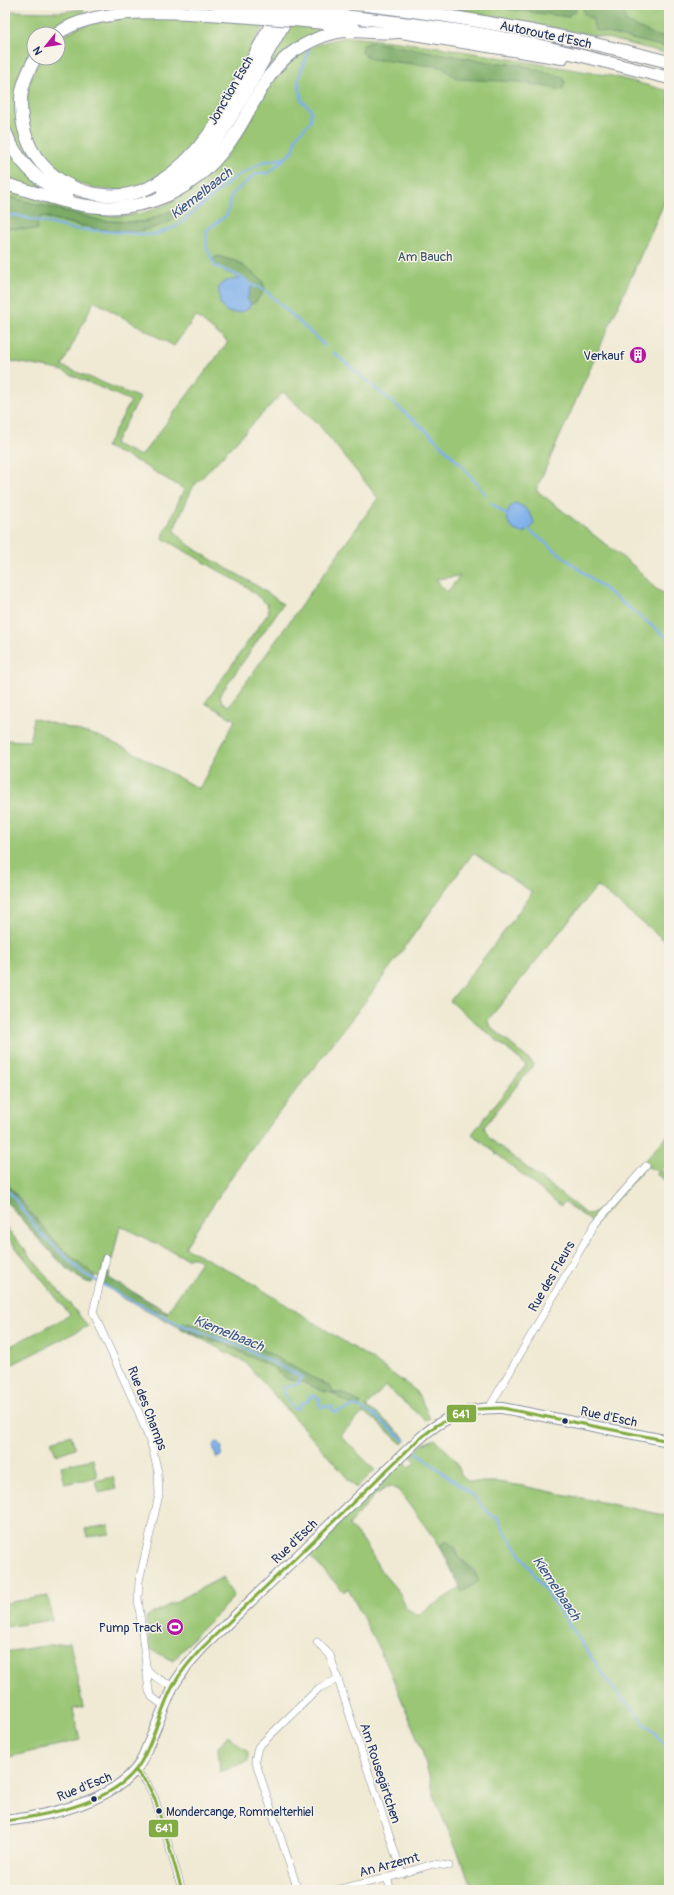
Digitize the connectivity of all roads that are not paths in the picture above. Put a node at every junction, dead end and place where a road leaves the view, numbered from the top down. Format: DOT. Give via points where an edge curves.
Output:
graph roads {
  1 [pos="176,5"];
  2 [pos="366,5"];
  3 [pos="272,11"];
  4 [pos="296,12"];
  5 [pos="66,28"];
  6 [pos="397,32"];
  7 [pos="669,62"];
  8 [pos="32,66"];
  9 [pos="629,68"];
  10 [pos="669,78"];
  11 [pos="5,131"];
  12 [pos="5,184"];
  13 [pos="141,204"];
  14 [pos="94,206"];
  15 [pos="646,1166"];
  16 [pos="106,1258"];
  17 [pos="489,1408"];
  18 [pos="669,1441"];
  19 [pos="316,1642"];
  20 [pos="145,1667"];
  21 [pos="338,1680"];
  22 [pos="173,1686"];
  23 [pos="164,1706"];
  24 [pos="136,1771"];
  25 [pos="5,1821"];
  26 [pos="449,1866"];
  27 [pos="402,1874"];
  28 [pos="387,1878"];
  29 [pos="182,1890"];
  30 [pos="298,1890"];
  31 [pos="335,1890"];
  32 [pos="391,1890"];
  1 -- 3 [label="highway, Autoroute d'Esch"];
  2 -- 7 [label="highway, Autoroute d'Esch" via="498,24 602,45"];
  3 -- 4 [label="highway, Autoroute d'Esch, bridge"];
  3 -- 5 [label="highway" via="114,13 84,20"];
  3 -- 8 [label="highway" via="218,122 189,160 159,183 144,190 119,196 91,194 62,181 41,163 25,134 21,103 23,87"];
  4 -- 6 [label="highway"];
  4 -- 9 [label="highway, Autoroute d'Esch" via="480,34"];
  4 -- 13 [label="highway, Jonction Esch" via="275,40 226,126 207,153 177,182"];
  6 -- 9 [label="highway"];
  6 -- 13 [label="highway" via="384,34 347,31 321,37 297,49 270,75 237,131 209,168 186,187 171,195"];
  9 -- 10 [label="highway, Autoroute d'Esch"];
  11 -- 14 [label="highway" via="22,161 42,181 54,189"];
  12 -- 14 [label="highway" via="73,203"];
  13 -- 14 [label="highway" via="107,208"];
  15 -- 17 [label="street, Rue des Fleurs" via="595,1224"];
  16 -- 20 [label="street, Rue des Champs" via="93,1312 139,1413 158,1472 159,1495 139,1581 139,1615"];
  17 -- 18 [label="main road, Rue d'Esch" via="522,1411"];
  17 -- 22 [label="main road, Rue d'Esch" via="476,1408 457,1413 427,1431 203,1647"];
  19 -- 21 [label="street, Am Rousegärtchen" via="330,1655"];
  20 -- 22 [label="street" via="159,1680"];
  20 -- 23 [label="street, Rue des Champs" via="149,1691 152,1697"];
  21 -- 27 [label="street, Am Rousegärtchen"];
  21 -- 30 [label="street" via="319,1688 258,1747 256,1754"];
  22 -- 23 [label="main road, Rue d'Esch"];
  23 -- 24 [label="main road, Rue d'Esch"];
  24 -- 25 [label="main road, Rue d'Esch" via="111,1790 88,1800 46,1814"];
  24 -- 29 [label="street" via="147,1783 155,1800"];
  26 -- 27 [label="street, An Arzemt" via="434,1864"];
  27 -- 28 [label="street, An Arzemt"];
  28 -- 31 [label="street, An Arzemt"];
  28 -- 32 [label="street"];
}
